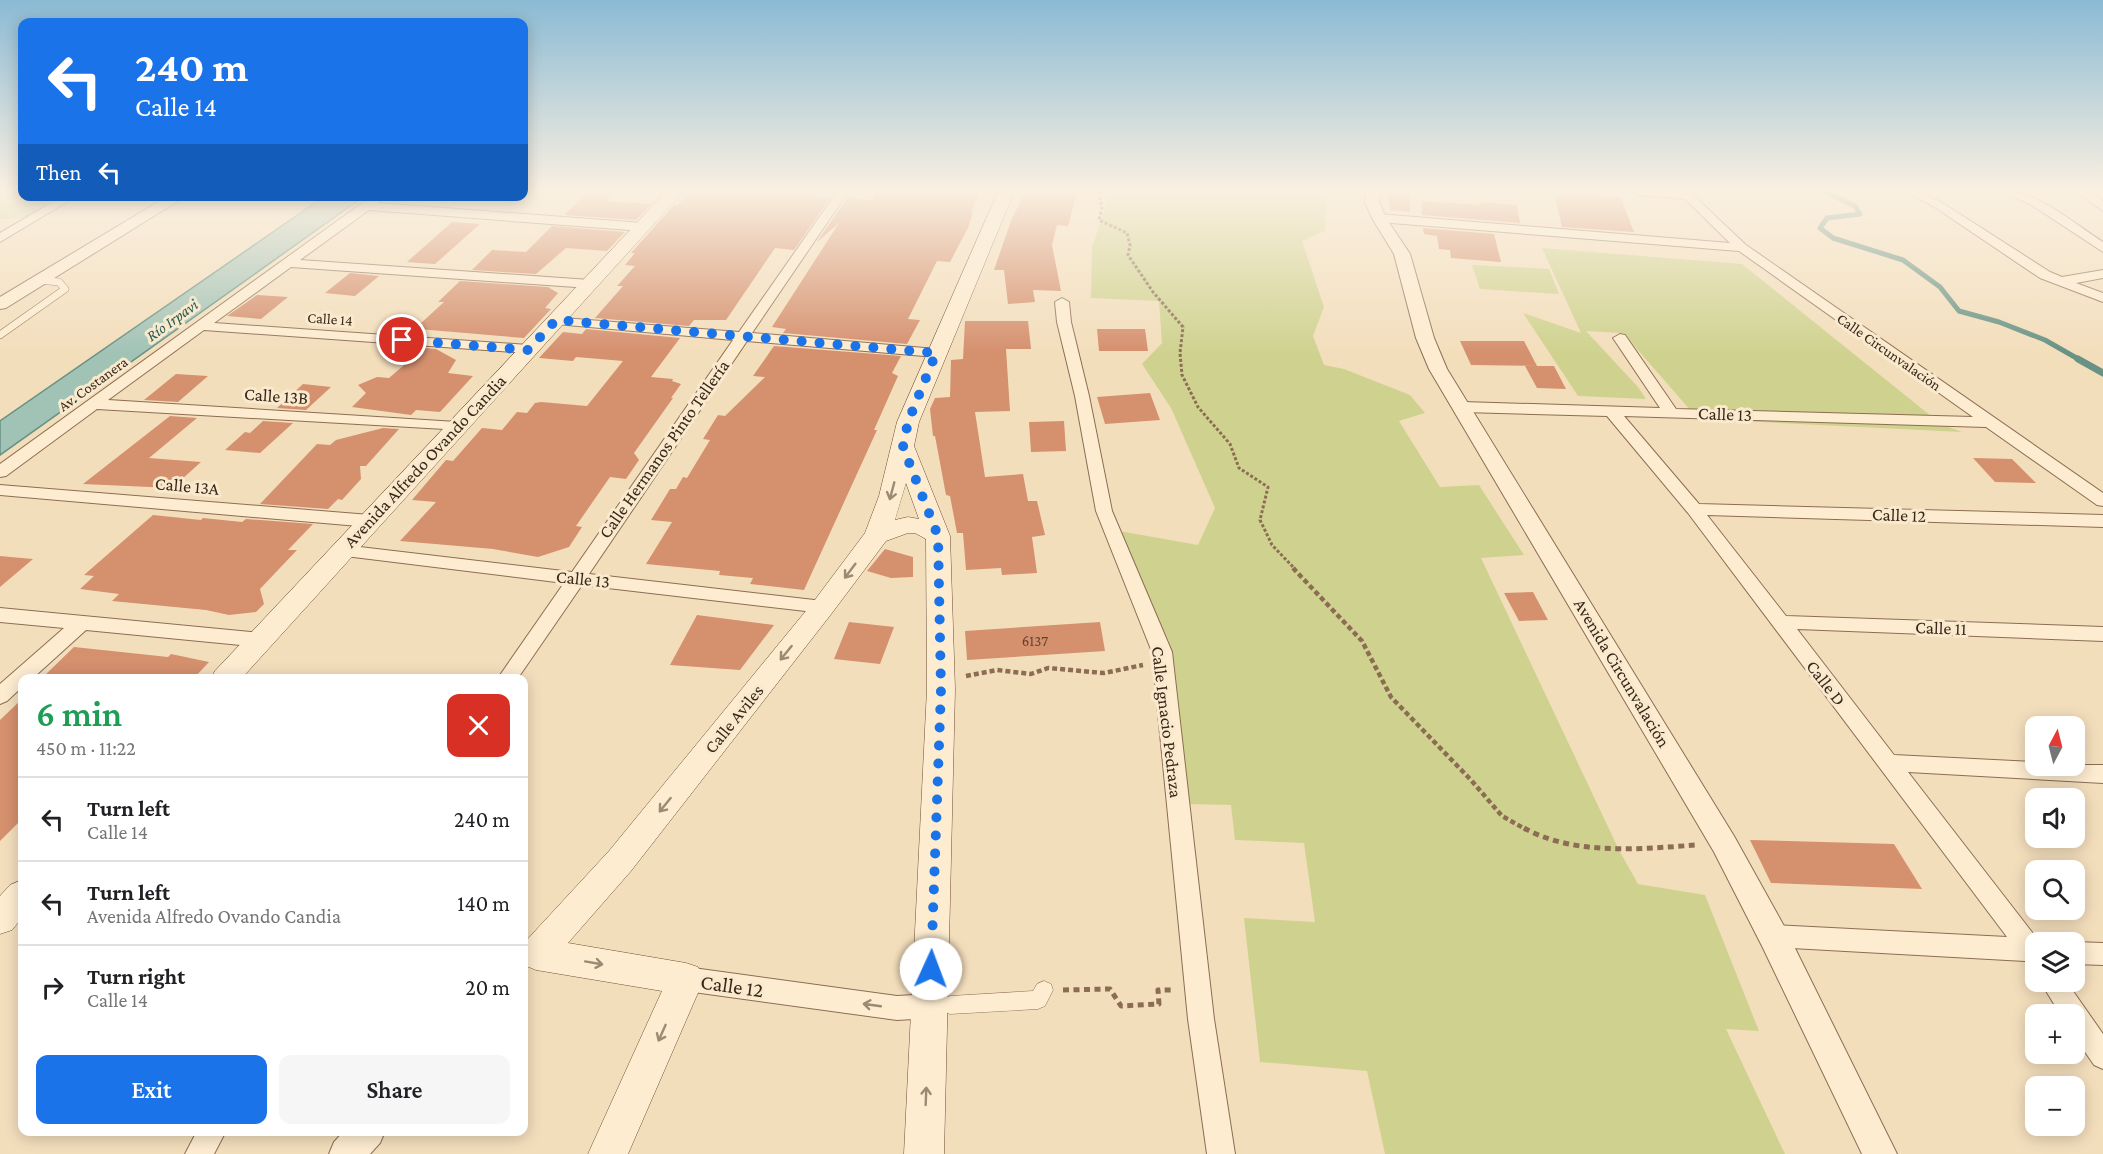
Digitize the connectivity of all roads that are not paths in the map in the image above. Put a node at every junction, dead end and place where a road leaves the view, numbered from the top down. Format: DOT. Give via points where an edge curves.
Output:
graph roads {
  1 [pos="96,246"];
  2 [pos="313,246"];
  3 [pos="625,246"];
  4 [pos="805,246"];
  5 [pos="983,246"];
  6 [pos="1397,246"];
  7 [pos="1716,246"];
  8 [pos="1740,246"];
  9 [pos="2001,246"];
  10 [pos="1742,248"];
  11 [pos="290,262"];
  12 [pos="2103,274"];
  13 [pos="39,280"];
  14 [pos="2062,281"];
  15 [pos="590,284"];
  16 [pos="2103,298"];
  17 [pos="1062,302"];
  18 [pos="0,304"];
  19 [pos="556,320"];
  20 [pos="201,326"];
  21 [pos="0,335"];
  22 [pos="742,337"];
  23 [pos="1620,338"];
  24 [pos="528,350"];
  25 [pos="936,353"];
  26 [pos="93,404"];
  27 [pos="1463,407"];
  28 [pos="1613,412"];
  29 [pos="1671,413"];
  30 [pos="1988,422"];
  31 [pos="457,427"];
  32 [pos="903,447"];
  33 [pos="0,472"];
  34 [pos="0,490"];
  35 [pos="2103,501"];
  36 [pos="1694,509"];
  37 [pos="370,520"];
  38 [pos="2103,521"];
  39 [pos="877,535"];
  40 [pos="938,536"];
  41 [pos="343,551"];
  42 [pos="576,578"];
  43 [pos="823,607"];
  44 [pos="0,615"];
  45 [pos="1779,622"];
  46 [pos="82,623"];
  47 [pos="2103,633"];
  48 [pos="260,640"];
  49 [pos="25,674"];
  50 [pos="229,674"];
  51 [pos="511,674"];
  52 [pos="18,680"];
  53 [pos="0,696"];
  54 [pos="1889,763"];
  55 [pos="2103,774"];
  56 [pos="18,900"];
  57 [pos="0,920"];
  58 [pos="1773,936"];
  59 [pos="2025,940"];
  60 [pos="2025,951"];
  61 [pos="2085,953"];
  62 [pos="2103,954"];
  63 [pos="530,960"];
  64 [pos="686,979"];
  65 [pos="1044,990"];
  66 [pos="2059,992"];
  67 [pos="940,1006"];
  68 [pos="2103,1056"];
  69 [pos="209,1136"];
  70 [pos="363,1136"];
  71 [pos="199,1154"];
  72 [pos="346,1154"];
  73 [pos="608,1154"];
  74 [pos="924,1154"];
  75 [pos="1221,1154"];
  76 [pos="1880,1154"];
  1 -- 13 [label="street"];
  2 -- 11 [label="street, Av. Costanera"];
  3 -- 15 [label="main road, Avenida Alfredo Ovando Candia"];
  4 -- 22 [label="street, Calle Hermanos Pinto Tellería"];
  5 -- 25 [label="main road, Calle Aviles"];
  6 -- 27 [label="street, Avenida Circunvalación" via="1425,338 1438,369"];
  7 -- 10 [label="street"];
  8 -- 10 [label="street, Calle Circunvalación"];
  9 -- 14 [label="street" via="2045,275"];
  10 -- 30 [label="street, Calle Circunvalación"];
  11 -- 15 [label="street"];
  11 -- 20 [label="street, Av. Costanera"];
  12 -- 14 [label="street"];
  13 -- 18 [label="street"];
  13 -- 21 [label="lane" via="59,282 65,289"];
  14 -- 16 [label="street"];
  15 -- 19 [label="main road, Avenida Alfredo Ovando Candia"];
  17 -- 75 [label="street, Calle Ignacio Pedraza" via="1104,511 1162,652 1201,1019"];
  19 -- 22 [label="street"];
  19 -- 24 [label="main road, Avenida Alfredo Ovando Candia"];
  20 -- 24 [label="street, Calle 14"];
  20 -- 26 [label="street, Av. Costanera"];
  22 -- 25 [label="street"];
  22 -- 42 [label="street, Calle Hermanos Pinto Tellería"];
  23 -- 29 [label="street"];
  24 -- 31 [label="main road, Avenida Alfredo Ovando Candia"];
  25 -- 32 [label="main road, Calle Aviles" via="908,422"];
  26 -- 31 [label="street, Calle 13B"];
  26 -- 33 [label="street, Av. Costanera"];
  27 -- 28 [label="street, Calle 13"];
  27 -- 58 [label="street, Avenida Circunvalación" via="1724,844"];
  28 -- 29 [label="street, Calle 13"];
  28 -- 36 [label="street, Calle D"];
  29 -- 30 [label="street, Calle 13"];
  30 -- 35 [label="street, Calle Circunvalación"];
  31 -- 37 [label="main road, Avenida Alfredo Ovando Candia"];
  32 -- 39 [label="main road, Calle Aviles, one-way"];
  32 -- 40 [label="main road"];
  34 -- 37 [label="street, Calle 13A"];
  36 -- 38 [label="street, Calle 12"];
  36 -- 45 [label="street, Calle D"];
  37 -- 41 [label="main road, Avenida Alfredo Ovando Candia"];
  39 -- 40 [label="main road" via="891,527 909,524 926,527"];
  39 -- 43 [label="main road, Calle Aviles, one-way"];
  40 -- 67 [label="main road"];
  41 -- 42 [label="street, Calle 13"];
  41 -- 48 [label="main road, Avenida Alfredo Ovando Candia"];
  42 -- 43 [label="street, Calle 13"];
  42 -- 51 [label="street, Calle Hermanos Pinto Tellería"];
  43 -- 63 [label="main road, Calle Aviles, one-way" via="620,861"];
  44 -- 46 [label="street"];
  45 -- 47 [label="street, Calle 11"];
  45 -- 54 [label="street, Calle D"];
  46 -- 48 [label="street"];
  46 -- 49 [label="street"];
  48 -- 50 [label="main road, Avenida Alfredo Ovando Candia"];
  52 -- 53 [label="street"];
  54 -- 55 [label="street"];
  54 -- 59 [label="street, Calle D"];
  56 -- 57 [label="main road"];
  58 -- 60 [label="street"];
  58 -- 76 [label="street, Avenida Circunvalación"];
  61 -- 62 [label="street"];
  63 -- 64 [label="main road, Calle 12, one-way"];
  67 -- 64 [label="street, Calle 12, one-way" via="897,1008"];
  64 -- 73 [label="main road, one-way"];
  65 -- 67 [label="street, Calle 12" via="1038,1000"];
  66 -- 68 [label="street"];
  74 -- 67 [label="main road, one-way"];
  69 -- 71 [label="street"];
  70 -- 72 [label="street"];
}
